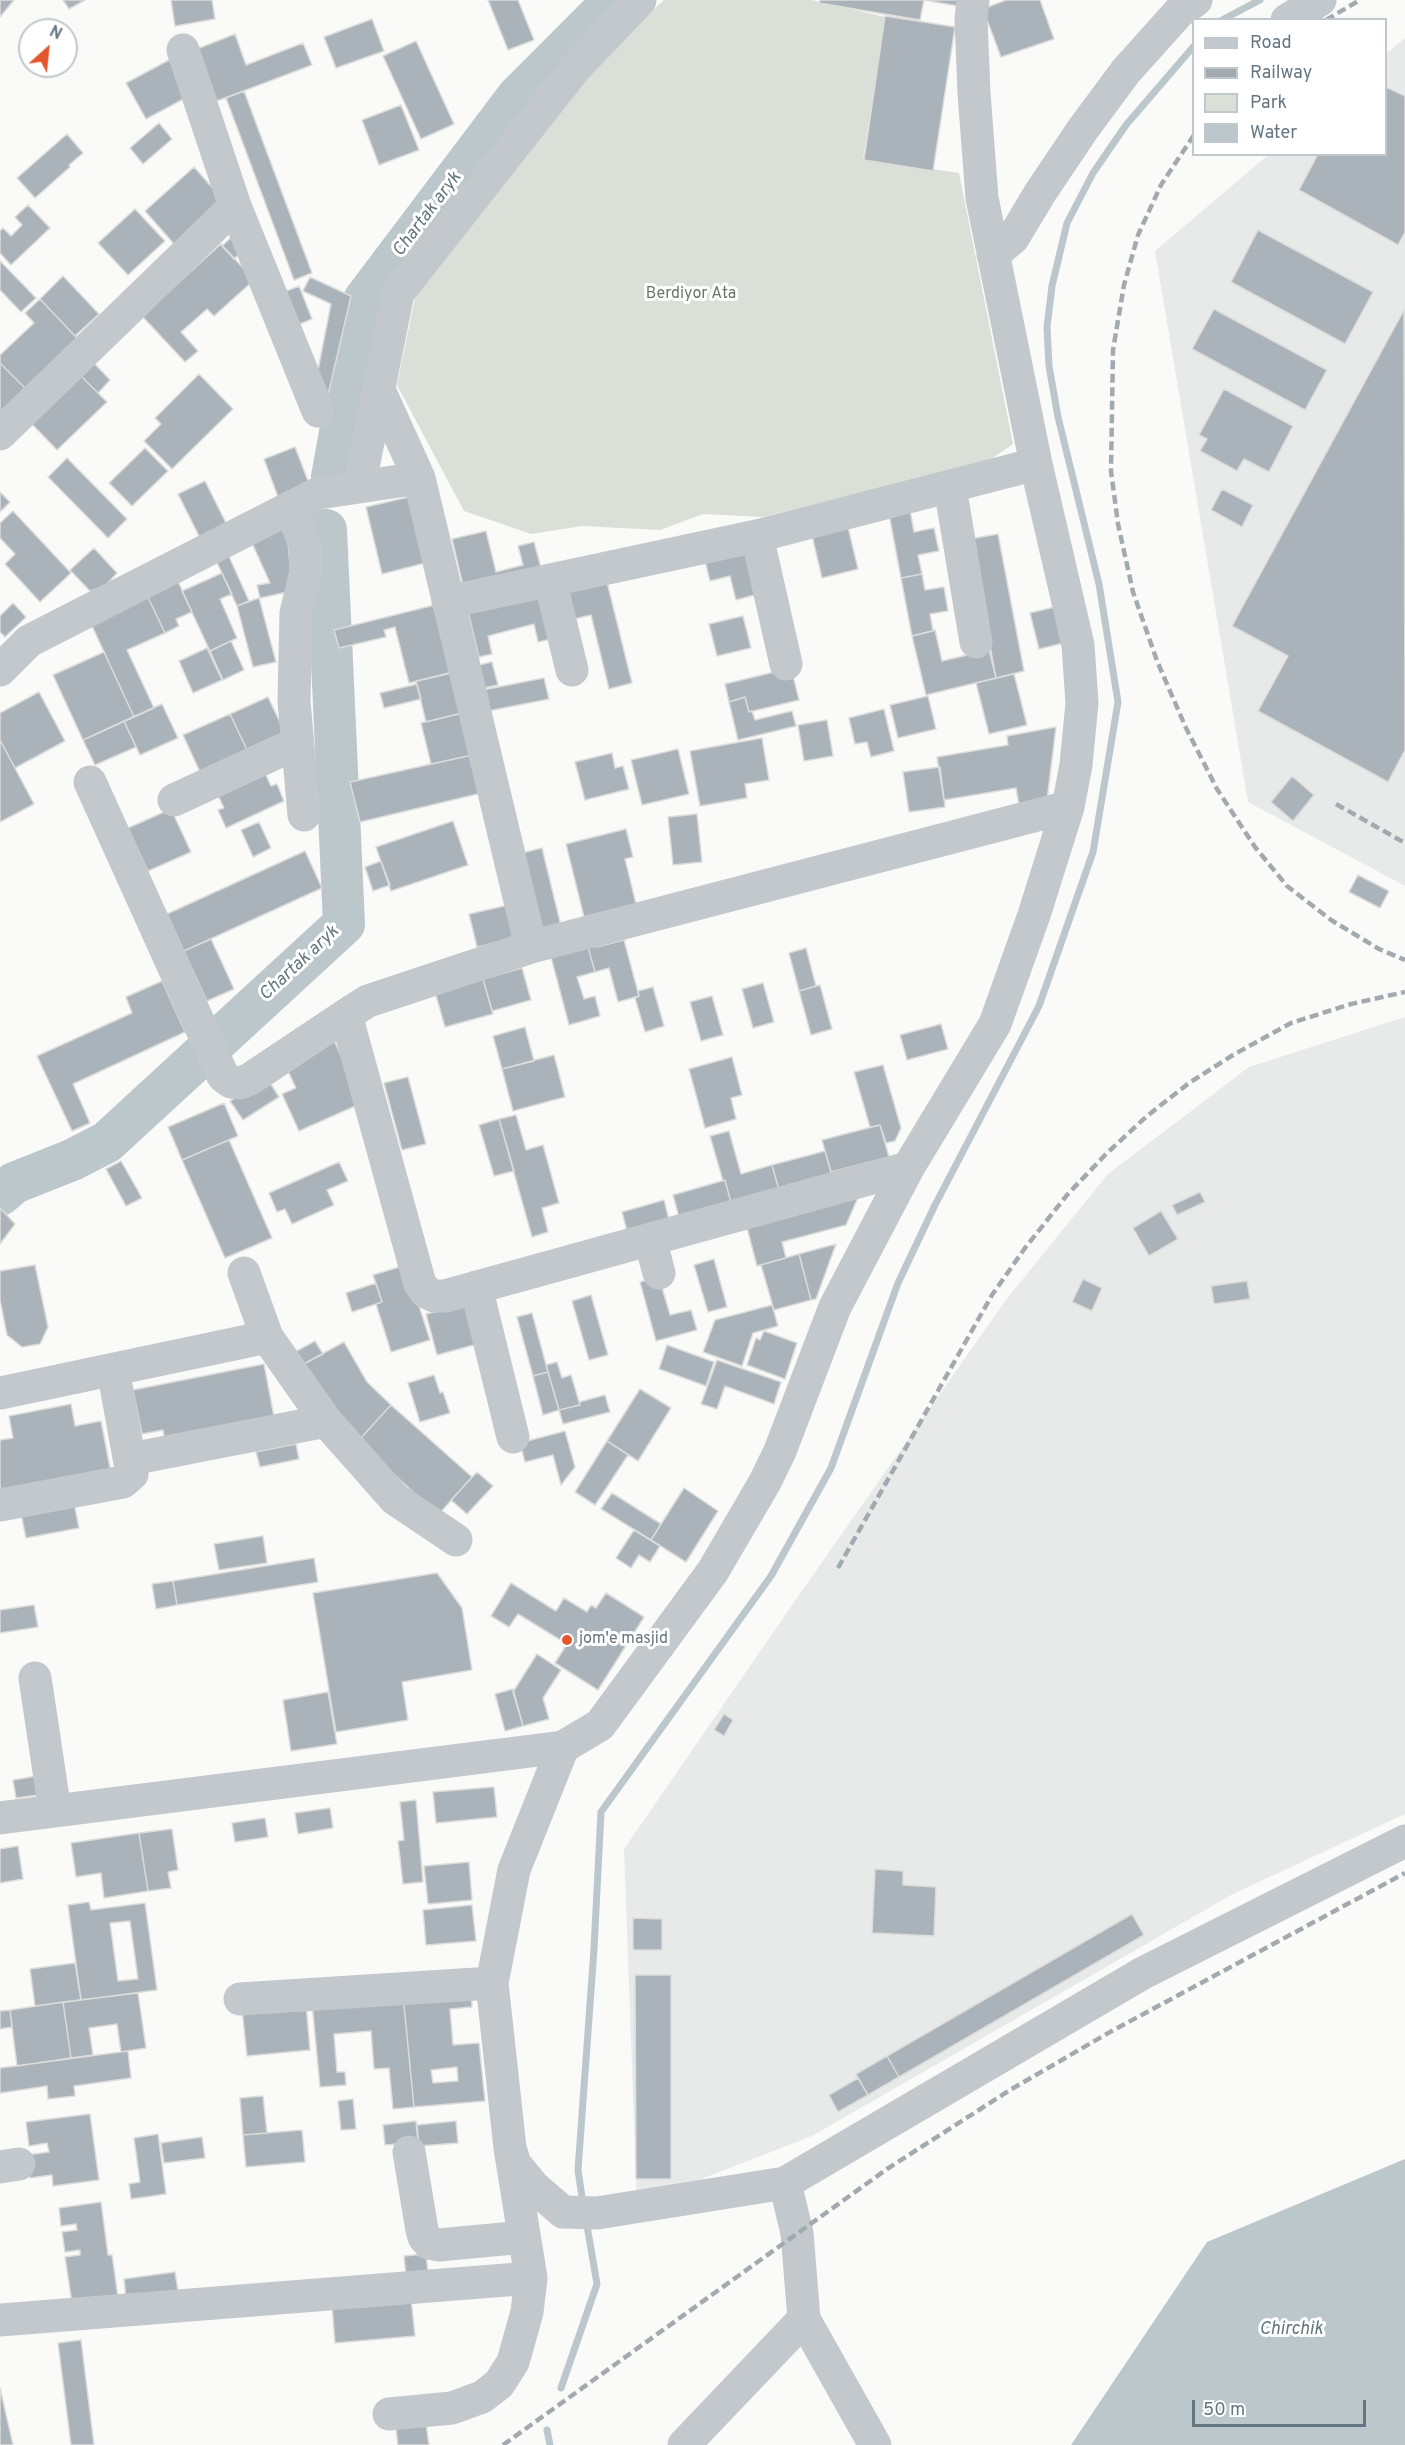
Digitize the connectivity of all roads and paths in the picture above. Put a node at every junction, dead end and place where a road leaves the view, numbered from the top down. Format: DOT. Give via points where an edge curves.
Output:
graph roads {
  1 [pos="640,0"];
  2 [pos="973,0"];
  3 [pos="1320,0"];
  4 [pos="1190,11"];
  5 [pos="1290,18"];
  6 [pos="183,51"];
  7 [pos="235,206"];
  8 [pos="993,255"];
  9 [pos="380,392"];
  10 [pos="318,411"];
  11 [pos="0,434"];
  12 [pos="1036,464"];
  13 [pos="419,478"];
  14 [pos="950,486"];
  15 [pos="359,487"];
  16 [pos="291,508"];
  17 [pos="757,536"];
  18 [pos="550,580"];
  19 [pos="448,602"];
  20 [pos="976,642"];
  21 [pos="786,664"];
  22 [pos="0,670"];
  23 [pos="572,670"];
  24 [pos="297,743"];
  25 [pos="90,782"];
  26 [pos="174,800"];
  27 [pos="1068,807"];
  28 [pos="304,815"];
  29 [pos="531,947"];
  30 [pos="346,1015"];
  31 [pos="908,1168"];
  32 [pos="650,1239"];
  33 [pos="244,1273"];
  34 [pos="659,1273"];
  35 [pos="476,1287"];
  36 [pos="267,1337"];
  37 [pos="113,1369"];
  38 [pos="0,1394"];
  39 [pos="326,1421"];
  40 [pos="513,1437"];
  41 [pos="131,1459"];
  42 [pos="0,1505"];
  43 [pos="456,1540"];
  44 [pos="35,1678"];
  45 [pos="563,1747"];
  46 [pos="55,1811"];
  47 [pos="0,1818"];
  48 [pos="1405,1841"];
  49 [pos="492,1983"];
  50 [pos="240,1999"];
  51 [pos="510,2148"];
  52 [pos="409,2151"];
  53 [pos="785,2183"];
  54 [pos="524,2237"];
  55 [pos="531,2278"];
  56 [pos="804,2319"];
  57 [pos="0,2320"];
  58 [pos="389,2414"];
  59 [pos="872,2439"];
  60 [pos="684,2445"];
  1 -- 9 [label="street" via="575,68 398,293"];
  2 -- 8 [label="street" via="970,19 975,116 982,198"];
  3 -- 5 [label="street"];
  4 -- 8 [label="street" via="1126,70 1013,238"];
  6 -- 7 [label="street"];
  7 -- 10 [label="street"];
  7 -- 11 [label="street"];
  8 -- 12 [label="street"];
  9 -- 13 [label="street"];
  9 -- 15 [label="street"];
  12 -- 14 [label="street"];
  12 -- 27 [label="street" via="1080,665 1080,723"];
  13 -- 15 [label="street"];
  13 -- 19 [label="street"];
  14 -- 17 [label="street"];
  14 -- 20 [label="street"];
  15 -- 16 [label="street" via="320,494"];
  16 -- 22 [label="street" via="29,641"];
  16 -- 24 [label="street" via="305,545 306,572 296,613"];
  17 -- 18 [label="street"];
  17 -- 21 [label="street"];
  18 -- 19 [label="street"];
  18 -- 23 [label="street"];
  19 -- 29 [label="street"];
  24 -- 26 [label="street"];
  24 -- 28 [label="street"];
  25 -- 30 [label="street" via="223,1077 241,1083 250,1079"];
  27 -- 29 [label="street"];
  27 -- 31 [label="street" via="995,1024"];
  29 -- 30 [label="street" via="368,1001"];
  30 -- 35 [label="street" via="420,1284 434,1296"];
  31 -- 32 [label="street"];
  31 -- 45 [label="street" via="835,1307 780,1451 749,1511 712,1570 600,1725"];
  32 -- 34 [label="street"];
  32 -- 35 [label="street"];
  33 -- 36 [label="street"];
  35 -- 40 [label="street"];
  36 -- 37 [label="street"];
  36 -- 39 [label="street"];
  37 -- 38 [label="street"];
  37 -- 41 [label="street"];
  39 -- 41 [label="street"];
  39 -- 43 [label="street" via="395,1500"];
  41 -- 42 [label="street" via="132,1474 123,1482"];
  44 -- 46 [label="street"];
  45 -- 46 [label="street"];
  45 -- 49 [label="street" via="514,1870"];
  46 -- 47 [label="street"];
  48 -- 53 [label="street" via="1143,1973"];
  49 -- 50 [label="street"];
  49 -- 51 [label="street"];
  51 -- 53 [label="street" via="515,2164 534,2187 564,2212 585,2213"];
  51 -- 54 [label="street"];
  52 -- 54 [label="street" via="422,2230 429,2243"];
  53 -- 56 [label="street" via="797,2233"];
  54 -- 55 [label="street"];
  55 -- 57 [label="street"];
  55 -- 58 [label="street" via="527,2312 513,2362 499,2384 482,2397 452,2408"];
  56 -- 59 [label="street"];
  56 -- 60 [label="street"];
}
